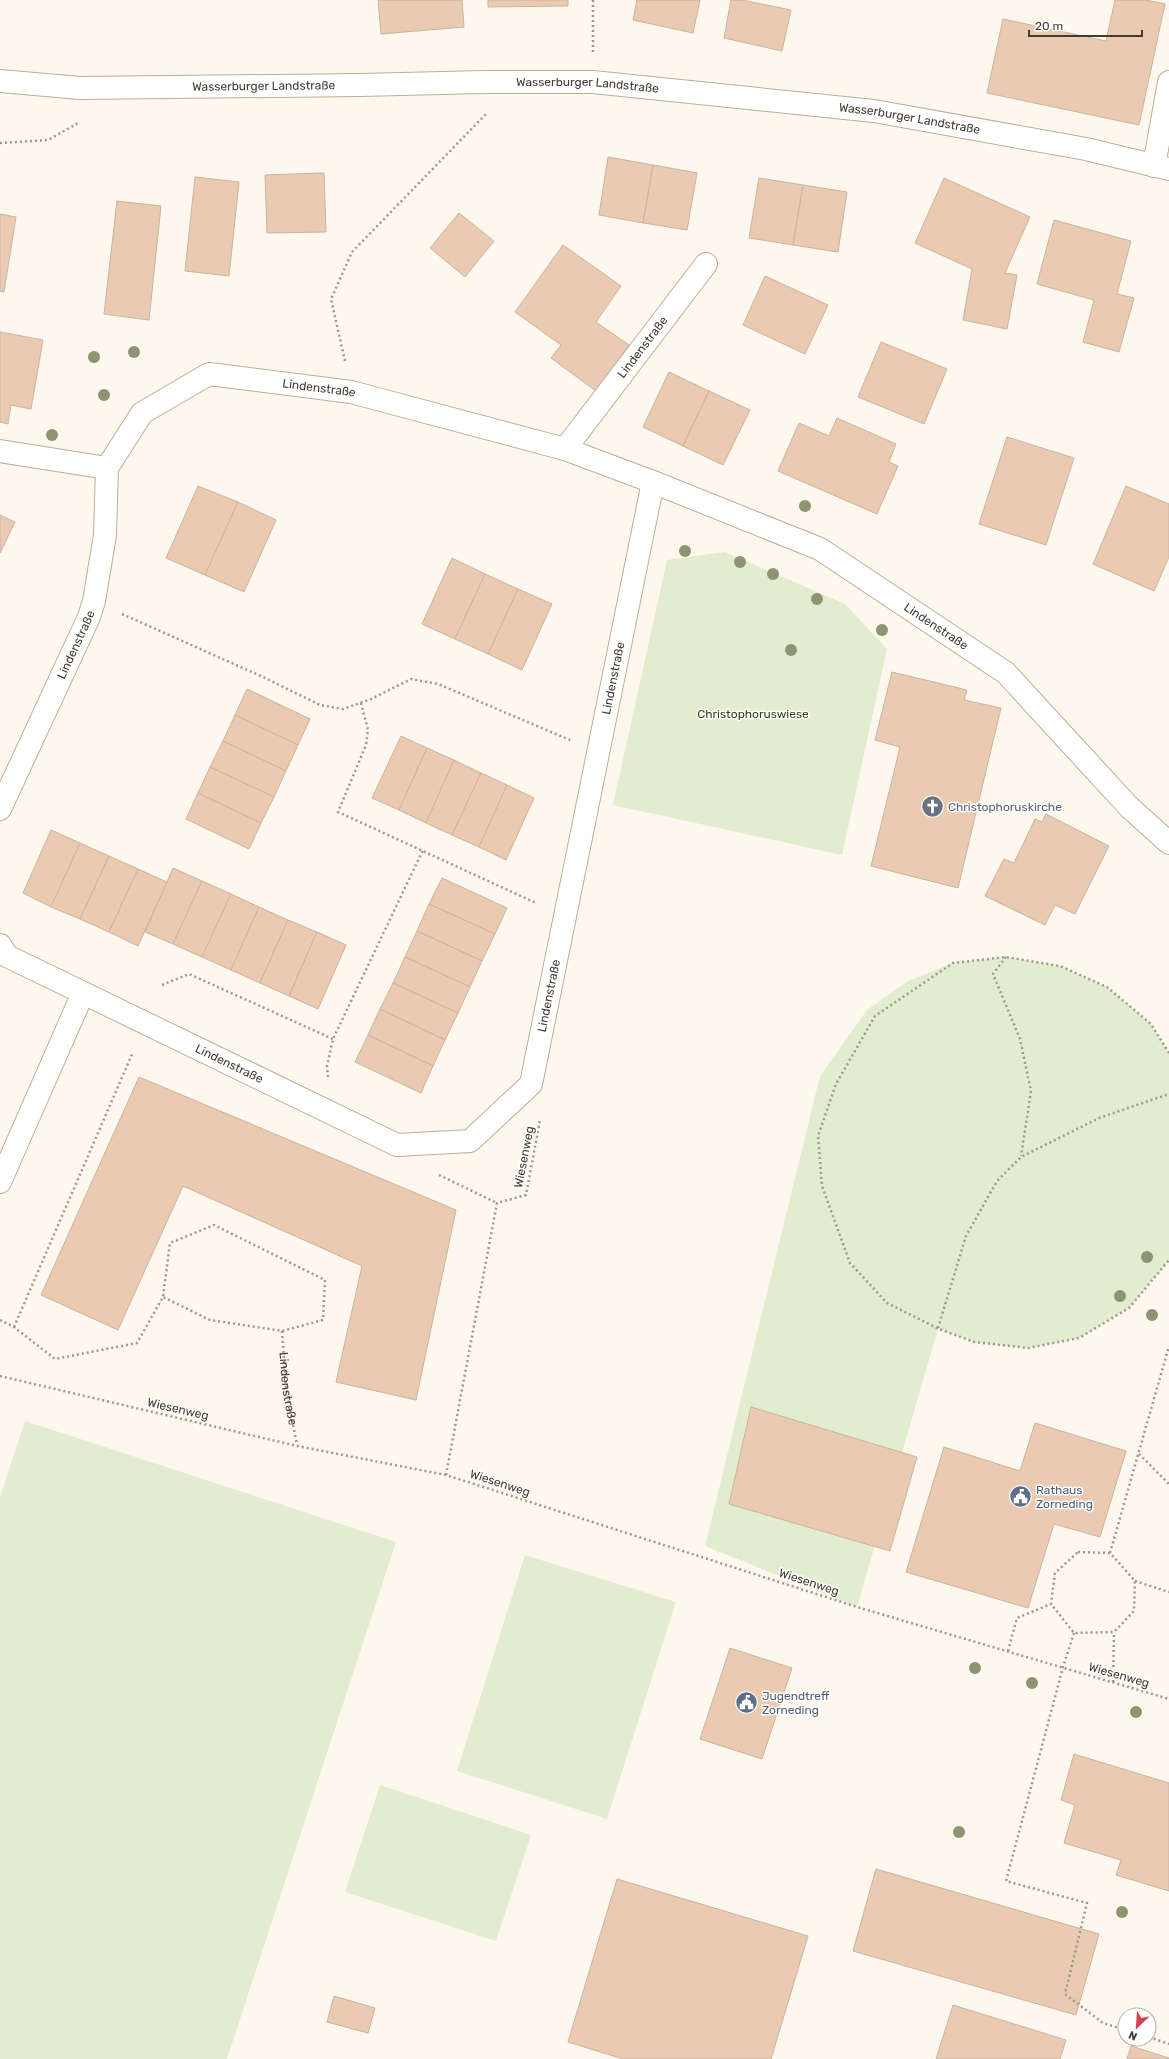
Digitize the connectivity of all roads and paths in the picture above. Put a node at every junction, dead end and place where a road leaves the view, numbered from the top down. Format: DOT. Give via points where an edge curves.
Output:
graph roads {
  1 [pos="593,0"];
  2 [pos="0,81"];
  3 [pos="484,82"];
  4 [pos="593,82"];
  5 [pos="1169,82"];
  6 [pos="80,122"];
  7 [pos="0,143"];
  8 [pos="1161,167"];
  9 [pos="706,264"];
  10 [pos="351,392"];
  11 [pos="565,449"];
  12 [pos="0,451"];
  13 [pos="107,468"];
  14 [pos="653,482"];
  15 [pos="94,601"];
  16 [pos="361,703"];
  17 [pos="598,752"];
  18 [pos="0,809"];
  19 [pos="1169,843"];
  20 [pos="423,850"];
  21 [pos="565,916"];
  22 [pos="0,945"];
  23 [pos="1006,957"];
  24 [pos="162,985"];
  25 [pos="83,993"];
  26 [pos="146,1023"];
  27 [pos="333,1039"];
  28 [pos="1169,1053"];
  29 [pos="531,1084"];
  30 [pos="1169,1094"];
  31 [pos="332,1113"];
  32 [pos="1021,1157"];
  33 [pos="435,1173"];
  34 [pos="0,1182"];
  35 [pos="497,1203"];
  36 [pos="1169,1260"];
  37 [pos="162,1297"];
  38 [pos="0,1320"];
  39 [pos="14,1327"];
  40 [pos="938,1328"];
  41 [pos="282,1331"];
  42 [pos="1169,1346"];
  43 [pos="0,1376"];
  44 [pos="297,1446"];
  45 [pos="1138,1454"];
  46 [pos="446,1475"];
  47 [pos="1169,1484"];
  48 [pos="1110,1553"];
  49 [pos="1135,1581"];
  50 [pos="1169,1592"];
  51 [pos="1051,1604"];
  52 [pos="1114,1632"];
  53 [pos="1074,1633"];
  54 [pos="1008,1651"];
  55 [pos="1063,1667"];
  56 [pos="1113,1682"];
  57 [pos="1169,1699"];
  58 [pos="1117,2027"];
  59 [pos="1157,2040"];
  60 [pos="1169,2044"];
  1 -- 4 [label="path"];
  2 -- 3 [label="street, Wasserburger Landstraße" via="80,88"];
  3 -- 4 [label="street, Wasserburger Landstraße"];
  3 -- 10 [label="path" via="487,114 352,252 334,292 331,299"];
  4 -- 8 [label="street, Wasserburger Landstraße" via="874,110 1086,149"];
  5 -- 8 [label="street"];
  6 -- 7 [label="path" via="48,140"];
  9 -- 11 [label="street, Lindenstraße"];
  10 -- 11 [label="street, Lindenstraße"];
  10 -- 13 [label="street, Lindenstraße" via="209,374 142,413"];
  11 -- 14 [label="street, Lindenstraße"];
  12 -- 13 [label="street"];
  13 -- 15 [label="street, Lindenstraße" via="105,535"];
  14 -- 17 [label="street, Lindenstraße"];
  14 -- 19 [label="street, Lindenstraße" via="820,549 1006,673 1129,807"];
  15 -- 16 [label="path" via="263,677 320,706 343,709"];
  15 -- 18 [label="street, Lindenstraße" via="89,617"];
  16 -- 17 [label="path" via="411,679 438,684"];
  16 -- 20 [label="path" via="368,730 366,745 338,812"];
  17 -- 21 [label="street, Lindenstraße"];
  20 -- 21 [label="path"];
  20 -- 27 [label="path"];
  21 -- 29 [label="street, Lindenstraße"];
  22 -- 25 [label="street, Lindenstraße" via="7,956"];
  23 -- 28 [label="path" via="1060,966 1107,987 1150,1024"];
  23 -- 32 [label="path" via="993,974 1020,1039 1031,1091"];
  23 -- 40 [label="path" via="953,963 876,1016 836,1084 818,1136 822,1186 850,1262 887,1303"];
  24 -- 27 [label="path" via="189,974"];
  25 -- 26 [label="street, Lindenstraße"];
  25 -- 34 [label="street"];
  26 -- 31 [label="street, Lindenstraße"];
  26 -- 39 [label="path"];
  27 -- 31 [label="path" via="328,1066"];
  29 -- 31 [label="street, Lindenstraße" via="470,1141 397,1145"];
  29 -- 35 [label="path, Wiesenweg" via="543,1102 526,1195"];
  30 -- 32 [label="path" via="1099,1118"];
  32 -- 40 [label="path" via="997,1181 966,1236"];
  33 -- 35 [label="path"];
  35 -- 46 [label="path"];
  36 -- 40 [label="path" via="1129,1308 1079,1338 1028,1348 974,1342"];
  37 -- 39 [label="path" via="137,1343 54,1359"];
  37 -- 41 [label="path" via="210,1320"];
  37 -- 41 [label="path" via="170,1243 214,1224 325,1280 324,1320"];
  38 -- 39 [label="path"];
  41 -- 44 [label="path, Lindenstraße" via="286,1388"];
  42 -- 45 [label="path"];
  43 -- 44 [label="path, Wiesenweg"];
  44 -- 46 [label="path, Wiesenweg"];
  45 -- 47 [label="path"];
  45 -- 48 [label="path"];
  46 -- 54 [label="path, Wiesenweg" via="857,1607"];
  48 -- 49 [label="path"];
  48 -- 51 [label="path" via="1078,1552 1055,1573"];
  49 -- 50 [label="path"];
  49 -- 52 [label="path" via="1134,1611"];
  51 -- 53 [label="path"];
  51 -- 54 [label="path" via="1017,1618"];
  52 -- 53 [label="path"];
  52 -- 56 [label="path"];
  53 -- 55 [label="path"];
  54 -- 55 [label="path, Wiesenweg"];
  55 -- 56 [label="path, Wiesenweg"];
  55 -- 58 [label="path" via="1006,1881 1087,1903 1065,1994 1103,2023"];
  56 -- 57 [label="path, Wiesenweg"];
  59 -- 60 [label="path"];
}
